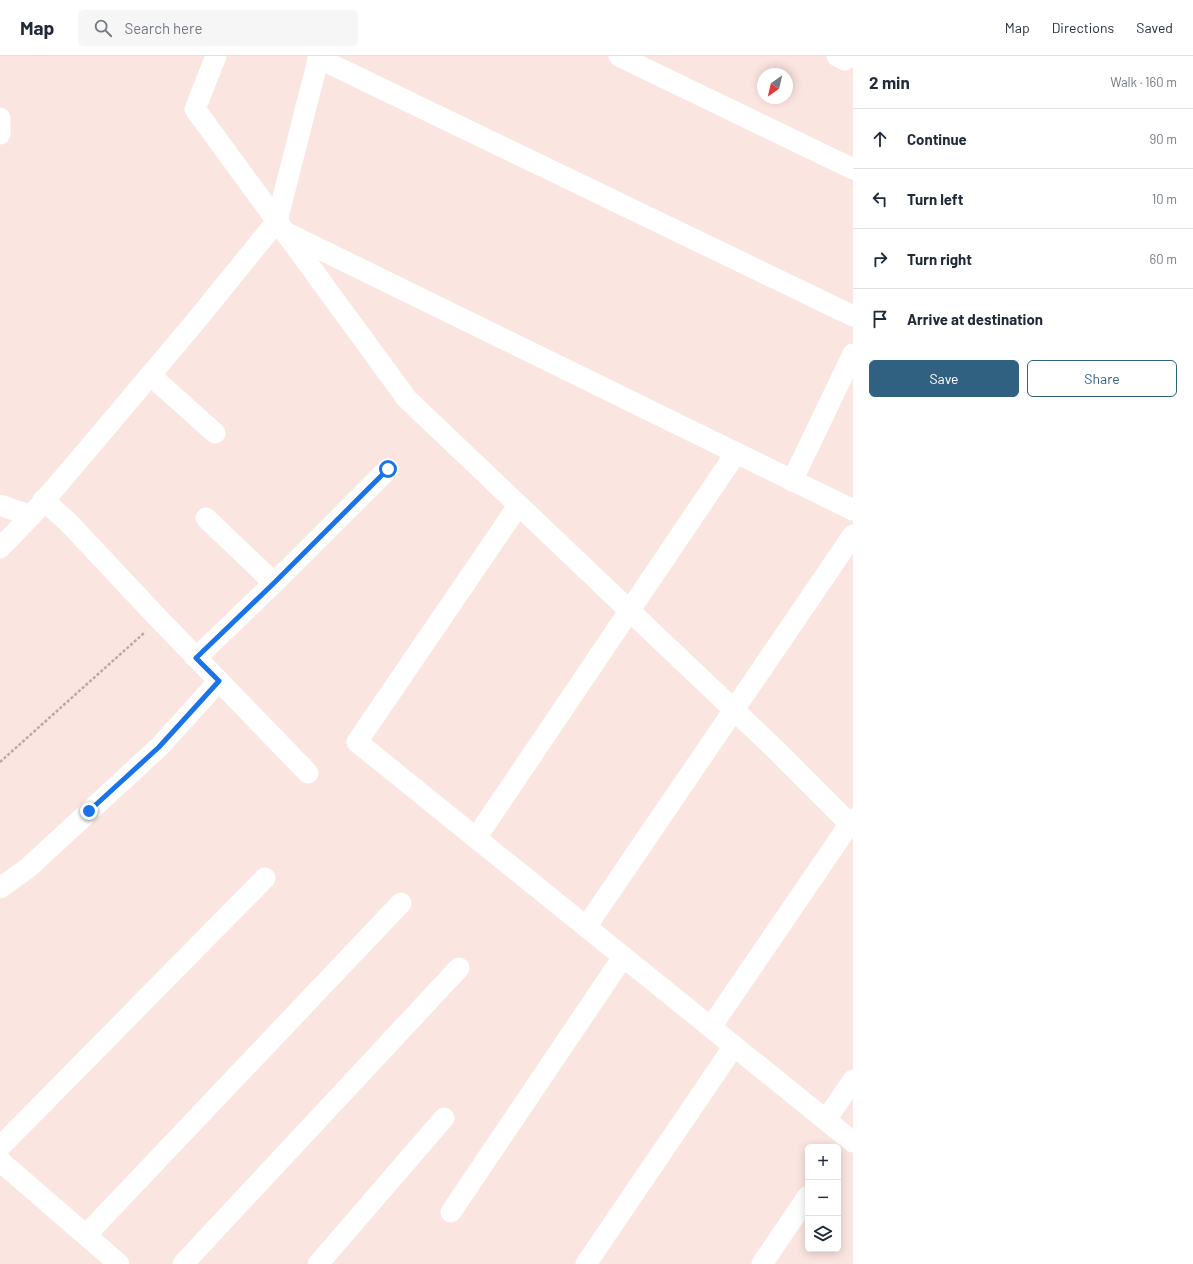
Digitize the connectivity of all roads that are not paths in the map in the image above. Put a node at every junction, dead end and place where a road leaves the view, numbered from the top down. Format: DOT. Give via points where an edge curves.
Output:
graph roads {
  1 [pos="216,56"];
  2 [pos="619,56"];
  3 [pos="318,57"];
  4 [pos="0,118"];
  5 [pos="0,134"];
  6 [pos="853,169"];
  7 [pos="281,226"];
  8 [pos="853,316"];
  9 [pos="853,354"];
  10 [pos="150,375"];
  11 [pos="215,434"];
  12 [pos="736,453"];
  13 [pos="388,469"];
  14 [pos="792,481"];
  15 [pos="0,505"];
  16 [pos="518,506"];
  17 [pos="37,508"];
  18 [pos="853,510"];
  19 [pos="206,518"];
  20 [pos="853,535"];
  21 [pos="0,548"];
  22 [pos="274,583"];
  23 [pos="630,611"];
  24 [pos="196,658"];
  25 [pos="219,681"];
  26 [pos="734,710"];
  27 [pos="308,772"];
  28 [pos="852,823"];
  29 [pos="476,838"];
  30 [pos="265,878"];
  31 [pos="0,888"];
  32 [pos="401,903"];
  33 [pos="586,927"];
  34 [pos="623,957"];
  35 [pos="459,968"];
  36 [pos="711,1028"];
  37 [pos="734,1046"];
  38 [pos="853,1080"];
  39 [pos="444,1118"];
  40 [pos="826,1120"];
  41 [pos="846,1144"];
  42 [pos="0,1147"];
  43 [pos="0,1161"];
  44 [pos="805,1200"];
  45 [pos="451,1212"];
  46 [pos="86,1235"];
  47 [pos="114,1262"];
  48 [pos="183,1264"];
  49 [pos="318,1264"];
  50 [pos="586,1264"];
  51 [pos="762,1264"];
  1 -- 7 [label="street" via="195,109"];
  2 -- 6 [label="street"];
  3 -- 7 [label="street"];
  3 -- 8 [label="street"];
  4 -- 5 [label="street"];
  7 -- 10 [label="street"];
  7 -- 12 [label="street"];
  7 -- 16 [label="street" via="407,399"];
  9 -- 14 [label="street"];
  10 -- 11 [label="street"];
  10 -- 17 [label="street"];
  12 -- 14 [label="street"];
  12 -- 23 [label="street"];
  13 -- 22 [label="street"];
  14 -- 18 [label="street"];
  15 -- 17 [label="street"];
  16 -- 23 [label="street"];
  16 -- 29 [label="street" via="357,742"];
  17 -- 21 [label="street"];
  17 -- 24 [label="street" via="67,521"];
  19 -- 22 [label="street"];
  20 -- 26 [label="street"];
  22 -- 24 [label="street"];
  23 -- 26 [label="street"];
  23 -- 29 [label="street"];
  24 -- 25 [label="street"];
  25 -- 27 [label="street"];
  25 -- 31 [label="street" via="159,747 28,868"];
  26 -- 28 [label="street"];
  26 -- 33 [label="street"];
  28 -- 36 [label="street"];
  29 -- 33 [label="street"];
  30 -- 42 [label="street"];
  32 -- 46 [label="street"];
  33 -- 34 [label="street"];
  34 -- 36 [label="street"];
  34 -- 45 [label="street"];
  35 -- 48 [label="street"];
  36 -- 37 [label="street"];
  37 -- 40 [label="street"];
  37 -- 50 [label="street"];
  38 -- 40 [label="street"];
  39 -- 49 [label="street"];
  40 -- 41 [label="street"];
  43 -- 46 [label="street"];
  44 -- 51 [label="street"];
  46 -- 47 [label="street"];
}
